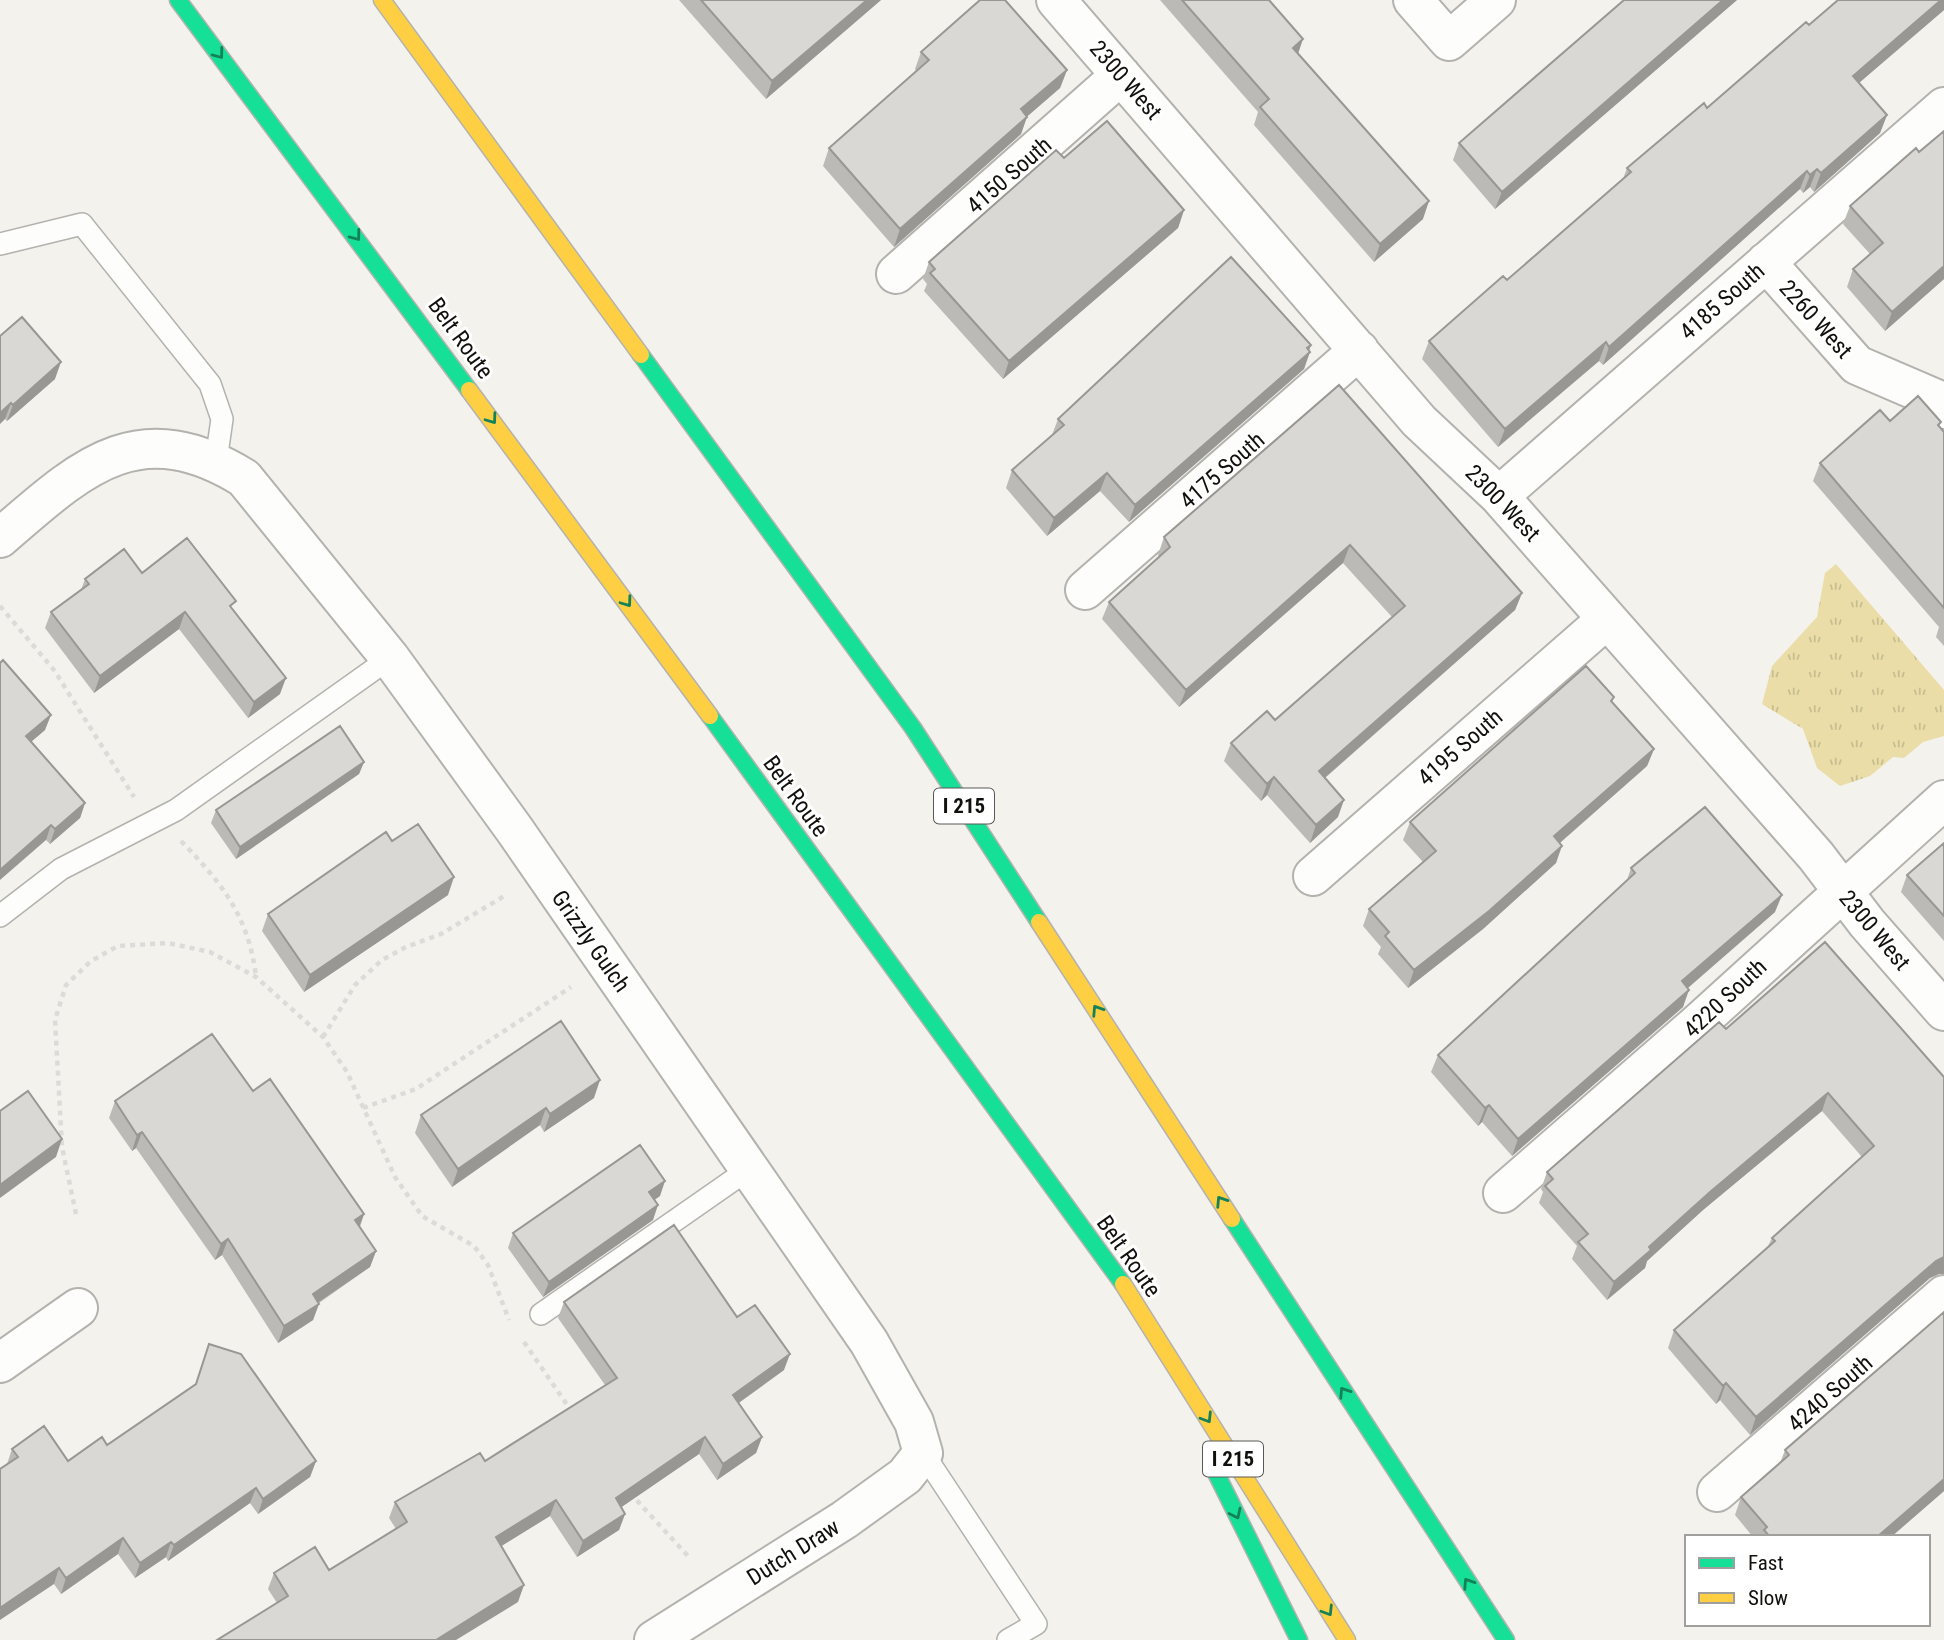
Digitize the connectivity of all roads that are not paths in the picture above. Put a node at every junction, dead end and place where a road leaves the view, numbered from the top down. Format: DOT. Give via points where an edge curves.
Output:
graph roads {
  1 [pos="178,0"];
  2 [pos="382,0"];
  3 [pos="1056,0"];
  4 [pos="1413,0"];
  5 [pos="1496,0"];
  6 [pos="1121,75"];
  7 [pos="1944,107"];
  8 [pos="0,244"];
  9 [pos="1766,262"];
  10 [pos="896,274"];
  11 [pos="1359,350"];
  12 [pos="1944,409"];
  13 [pos="216,461"];
  14 [pos="1499,496"];
  15 [pos="0,538"];
  16 [pos="1085,590"];
  17 [pos="1607,619"];
  18 [pos="390,658"];
  19 [pos="1944,800"];
  20 [pos="1313,876"];
  21 [pos="1842,890"];
  22 [pos="0,916"];
  23 [pos="1944,1011"];
  24 [pos="749,1169"];
  25 [pos="1503,1193"];
  26 [pos="1119,1277"];
  27 [pos="1944,1295"];
  28 [pos="78,1308"];
  29 [pos="541,1314"];
  30 [pos="0,1363"];
  31 [pos="1193,1427"];
  32 [pos="1206,1452"];
  33 [pos="923,1453"];
  34 [pos="1717,1492"];
  35 [pos="654,1640"];
  36 [pos="1008,1640"];
  37 [pos="1299,1640"];
  38 [pos="1347,1640"];
  39 [pos="1506,1640"];
  1 -- 26 [label="highway, Belt Route / I 215, one-way" via="535,477"];
  39 -- 2 [label="highway, I 215, one-way" via="914,728"];
  3 -- 6 [label="street, 2300 West"];
  4 -- 5 [label="street" via="1449,41"];
  6 -- 10 [label="street, 4150 South"];
  6 -- 11 [label="street, 2300 West"];
  7 -- 9 [label="street, 4185 South"];
  8 -- 13 [label="lane" via="82,224 210,384 222,419"];
  9 -- 12 [label="street, 2260 West" via="1857,365 1936,399"];
  9 -- 14 [label="street, 4185 South"];
  11 -- 14 [label="street, 2300 West" via="1419,421"];
  11 -- 16 [label="street, 4175 South"];
  13 -- 15 [label="street, Grizzly Gulch" via="169,450 132,451 95,463 69,478"];
  13 -- 18 [label="street, Grizzly Gulch" via="244,478 268,503"];
  14 -- 17 [label="street, 2300 West"];
  17 -- 20 [label="street, 4195 South"];
  17 -- 21 [label="street, 2300 West"];
  18 -- 22 [label="lane" via="176,810 61,869"];
  18 -- 24 [label="street, Grizzly Gulch"];
  19 -- 21 [label="street, 4220 South"];
  21 -- 23 [label="street, 2300 West"];
  21 -- 25 [label="street, 4220 South"];
  24 -- 29 [label="lane"];
  24 -- 33 [label="street, Grizzly Gulch" via="869,1342 914,1422"];
  26 -- 31 [label="highway"];
  26 -- 38 [label="highway, Belt Route / I 215, one-way"];
  27 -- 34 [label="street, 4240 South"];
  28 -- 30 [label="street"];
  32 -- 37 [label="highway, one-way"];
  33 -- 35 [label="street, Dutch Draw" via="905,1476 844,1520"];
  33 -- 36 [label="lane" via="1036,1624"];
}
